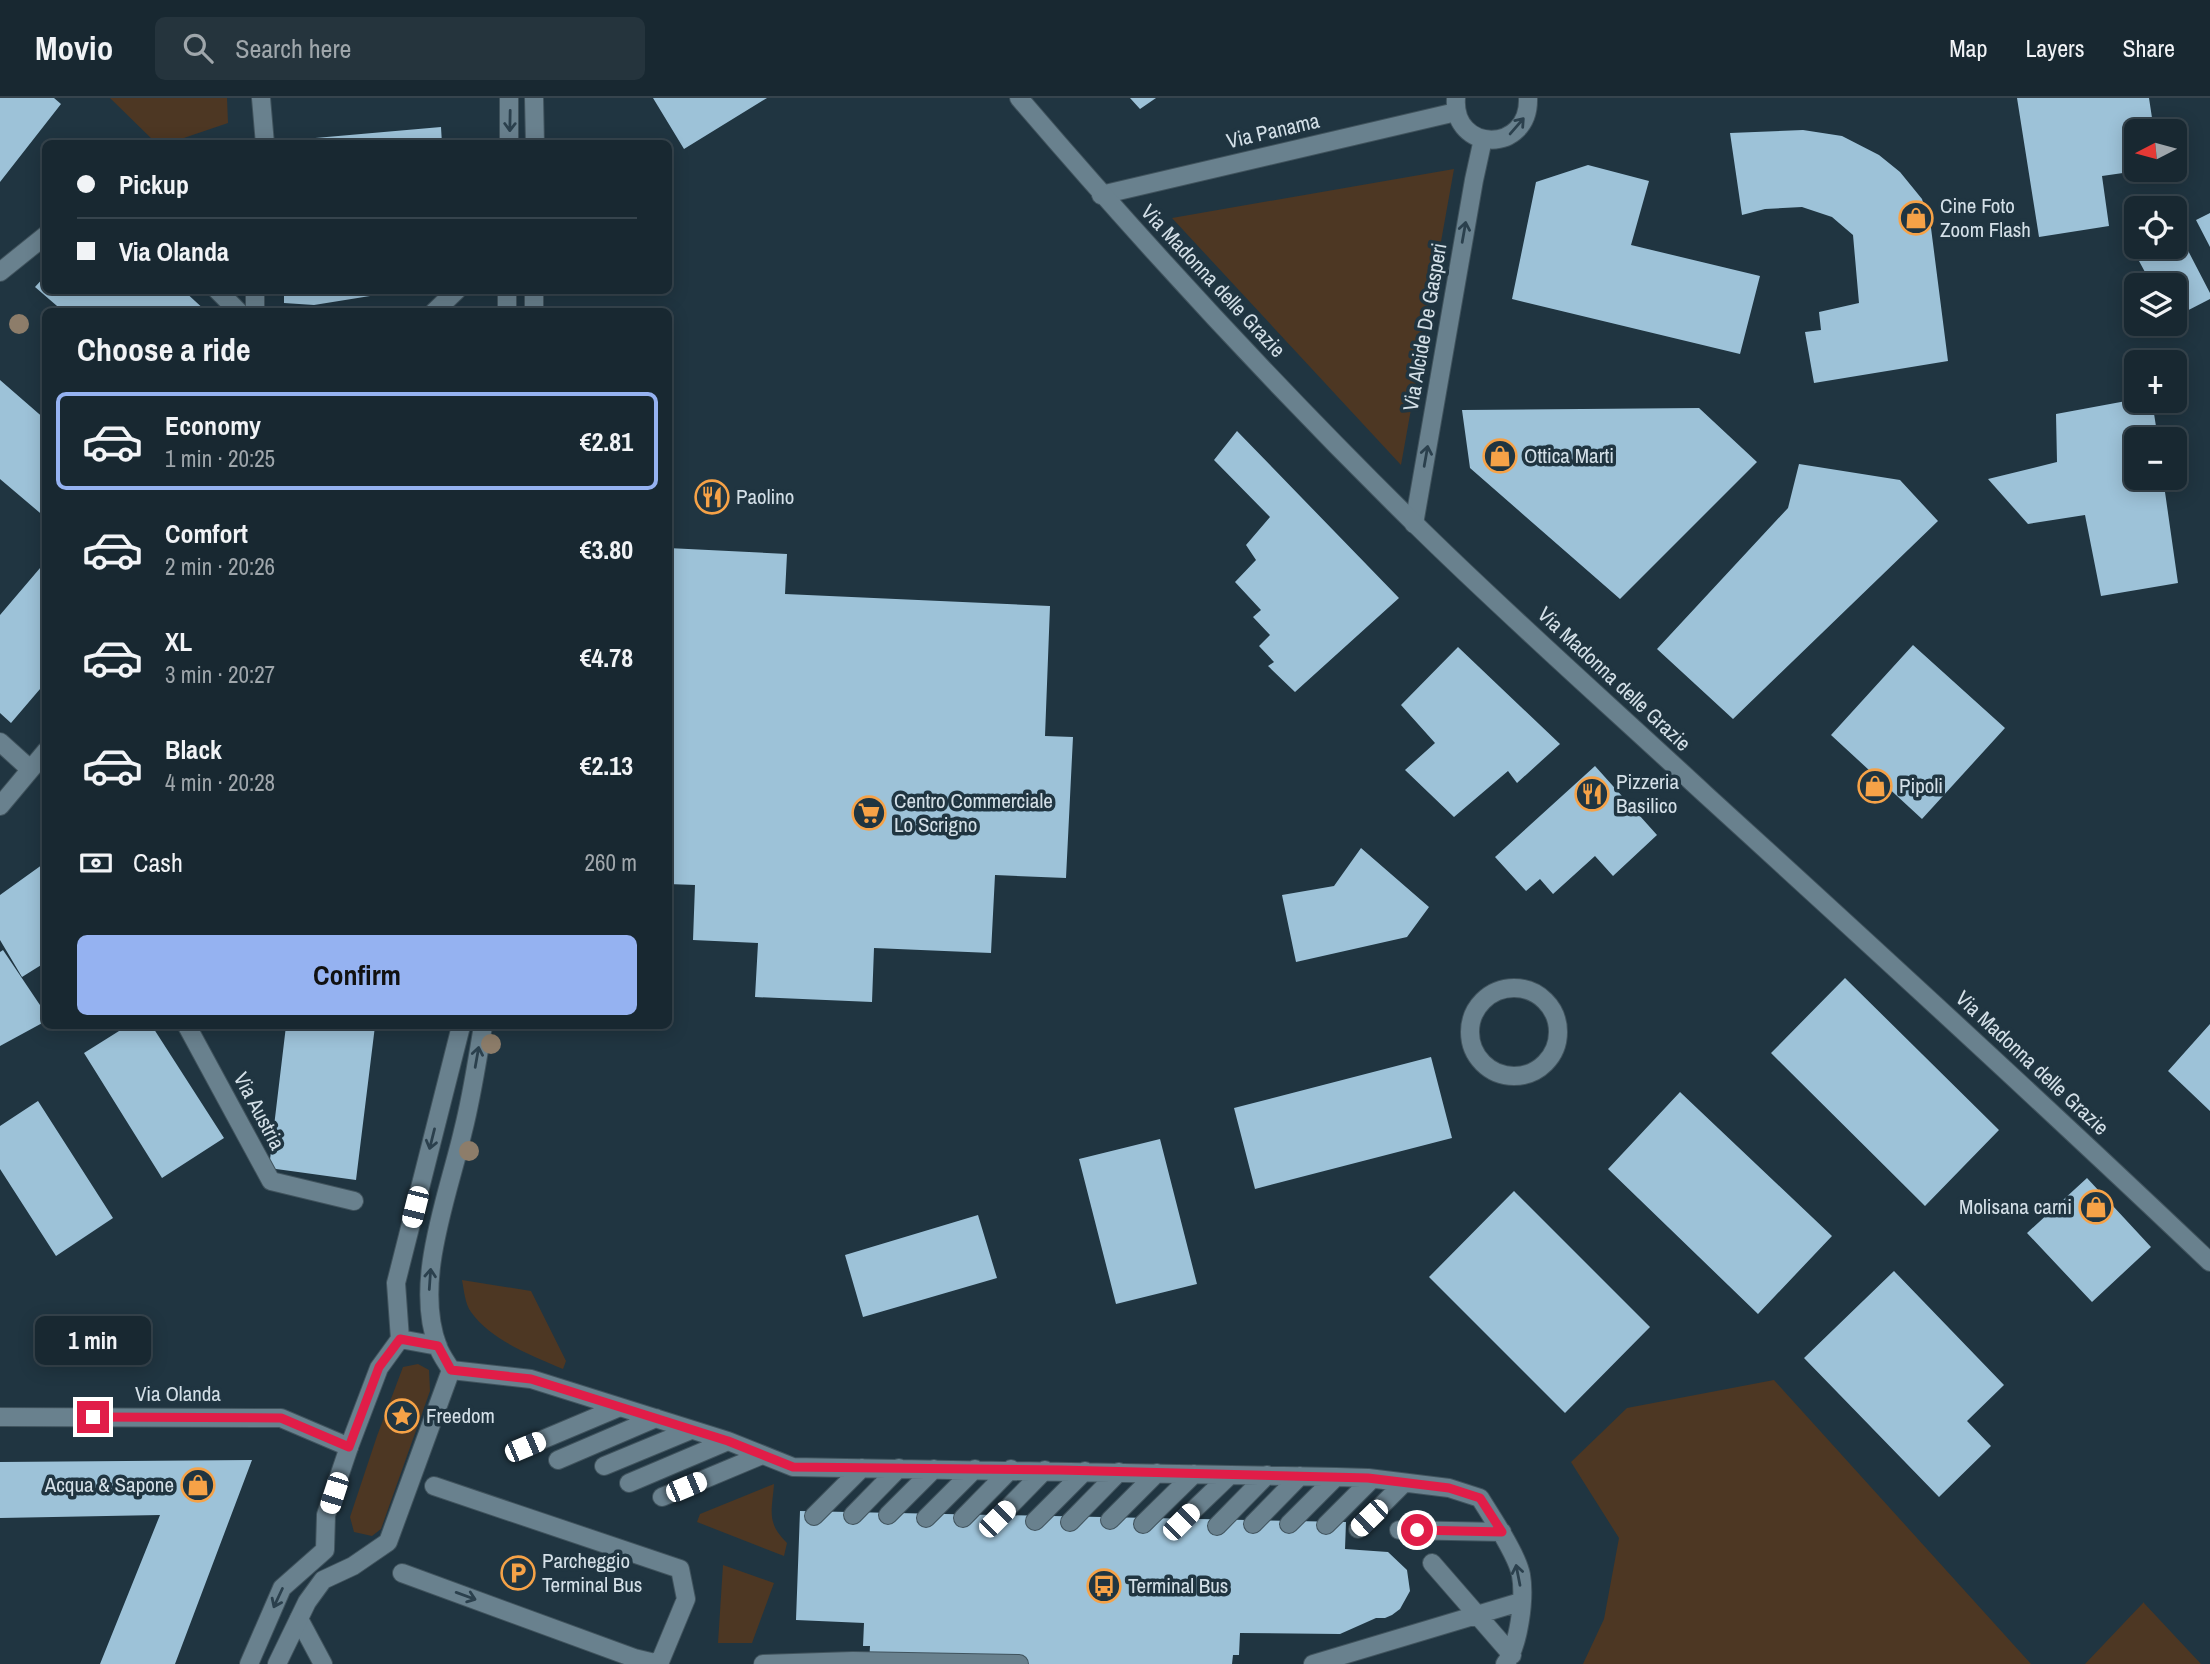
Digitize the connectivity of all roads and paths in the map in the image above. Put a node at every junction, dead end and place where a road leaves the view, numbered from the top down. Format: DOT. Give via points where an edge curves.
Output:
graph roads {
  1 [pos="261,98"];
  2 [pos="509,98"];
  3 [pos="534,98"];
  4 [pos="1019,98"];
  5 [pos="1531,99"];
  6 [pos="1456,105"];
  7 [pos="1483,139"];
  8 [pos="265,140"];
  9 [pos="509,140"];
  10 [pos="535,140"];
  11 [pos="1101,195"];
  12 [pos="42,238"];
  13 [pos="0,272"];
  14 [pos="221,294"];
  15 [pos="453,294"];
  16 [pos="235,308"];
  17 [pos="438,308"];
  18 [pos="1414,524"];
  19 [pos="0,742"];
  20 [pos="42,756"];
  21 [pos="30,769"];
  22 [pos="0,806"];
  23 [pos="1553,1012"];
  24 [pos="189,1029"];
  25 [pos="460,1029"];
  26 [pos="482,1029"];
  27 [pos="354,1201"];
  28 [pos="2210,1262"];
  29 [pos="400,1339"];
  30 [pos="438,1346"];
  31 [pos="451,1370"];
  32 [pos="620,1407"];
  33 [pos="0,1417"];
  34 [pos="656,1418"];
  35 [pos="691,1430"];
  36 [pos="728,1441"];
  37 [pos="349,1447"];
  38 [pos="525,1447"];
  39 [pos="762,1455"];
  40 [pos="558,1460"];
  41 [pos="604,1466"];
  42 [pos="863,1468"];
  43 [pos="899,1468"];
  44 [pos="934,1469"];
  45 [pos="975,1469"];
  46 [pos="1011,1469"];
  47 [pos="1045,1470"];
  48 [pos="1085,1471"];
  49 [pos="1119,1472"];
  50 [pos="1157,1473"];
  51 [pos="1194,1474"];
  52 [pos="1230,1475"];
  53 [pos="1267,1475"];
  54 [pos="1300,1476"];
  55 [pos="1336,1477"];
  56 [pos="1373,1479"];
  57 [pos="629,1483"];
  58 [pos="1403,1484"];
  59 [pos="434,1486"];
  60 [pos="662,1497"];
  61 [pos="853,1515"];
  62 [pos="888,1515"];
  63 [pos="814,1516"];
  64 [pos="926,1518"];
  65 [pos="963,1518"];
  66 [pos="997,1519"];
  67 [pos="1110,1520"];
  68 [pos="1035,1521"];
  69 [pos="1070,1522"];
  70 [pos="1181,1522"];
  71 [pos="1143,1524"];
  72 [pos="1253,1524"];
  73 [pos="1289,1524"];
  74 [pos="1326,1525"];
  75 [pos="1217,1526"];
  76 [pos="1358,1529"];
  77 [pos="1399,1530"];
  78 [pos="1502,1532"];
  79 [pos="325,1550"];
  80 [pos="1432,1563"];
  81 [pos="353,1566"];
  82 [pos="402,1573"];
  83 [pos="1520,1602"];
  84 [pos="1478,1614"];
  85 [pos="299,1619"];
  86 [pos="1508,1660"];
  87 [pos="248,1664"];
  88 [pos="277,1664"];
  89 [pos="323,1664"];
  90 [pos="659,1664"];
  91 [pos="763,1664"];
  92 [pos="1019,1664"];
  93 [pos="1313,1664"];
  1 -- 8 [label="main road"];
  2 -- 9 [label="main road, one-way"];
  3 -- 10 [label="main road"];
  4 -- 11 [label="main road, Via Madonna delle Grazie"];
  7 -- 5 [label="main road, one-way" via="1516,131"];
  6 -- 7 [label="main road" via="1466,130"];
  6 -- 11 [label="main road, Via Panama"];
  18 -- 7 [label="main road, Via Alcide De Gasperi, one-way"];
  11 -- 18 [label="main road, Via Madonna delle Grazie"];
  12 -- 13 [label="main road"];
  14 -- 16 [label="main road"];
  15 -- 17 [label="main road"];
  18 -- 28 [label="main road, Via Madonna delle Grazie"];
  19 -- 21 [label="main road"];
  20 -- 21 [label="main road"];
  21 -- 22 [label="main road"];
  23 -- 23 [label="main road" via="1534,992 1521,988 1493,992 1474,1012 1470,1027 1476,1055 1499,1074 1514,1076 1541,1066 1557,1041"];
  24 -- 27 [label="main road, Via Austria" via="271,1181"];
  25 -- 29 [label="main road, one-way" via="396,1283"];
  30 -- 26 [label="main road, one-way" via="429,1301 431,1266"];
  29 -- 30 [label="main road"];
  29 -- 37 [label="main road" via="379,1367"];
  30 -- 31 [label="main road"];
  31 -- 32 [label="main road" via="531,1379"];
  31 -- 81 [label="main road" via="388,1542"];
  32 -- 34 [label="main road"];
  32 -- 38 [label="main road"];
  33 -- 37 [label="main road, Via Olanda" via="281,1418"];
  34 -- 35 [label="main road"];
  34 -- 40 [label="main road"];
  35 -- 36 [label="main road"];
  35 -- 41 [label="main road"];
  36 -- 39 [label="main road"];
  36 -- 57 [label="main road"];
  37 -- 79 [label="main road" via="326,1515"];
  39 -- 42 [label="main road" via="793,1467"];
  39 -- 60 [label="main road"];
  42 -- 43 [label="main road"];
  42 -- 63 [label="main road"];
  43 -- 44 [label="main road"];
  43 -- 61 [label="main road"];
  44 -- 45 [label="main road"];
  44 -- 62 [label="main road"];
  45 -- 46 [label="main road"];
  45 -- 64 [label="main road"];
  46 -- 47 [label="main road"];
  46 -- 65 [label="main road"];
  47 -- 48 [label="main road"];
  47 -- 66 [label="main road"];
  48 -- 49 [label="main road"];
  48 -- 68 [label="main road"];
  49 -- 50 [label="main road"];
  49 -- 69 [label="main road"];
  50 -- 51 [label="main road"];
  50 -- 67 [label="main road"];
  51 -- 52 [label="main road"];
  51 -- 71 [label="main road"];
  52 -- 53 [label="main road"];
  52 -- 70 [label="main road"];
  53 -- 54 [label="main road"];
  53 -- 75 [label="main road"];
  54 -- 55 [label="main road"];
  54 -- 72 [label="main road"];
  55 -- 56 [label="main road"];
  55 -- 73 [label="main road"];
  56 -- 58 [label="main road"];
  56 -- 74 [label="main road"];
  58 -- 76 [label="main road"];
  58 -- 78 [label="main road" via="1449,1488 1480,1498"];
  59 -- 90 [label="main road" via="680,1570 686,1599"];
  77 -- 78 [label="main road"];
  83 -- 78 [label="main road, one-way" via="1521,1574"];
  79 -- 81 [label="main road"];
  79 -- 87 [label="main road, one-way" via="282,1588"];
  80 -- 84 [label="main road"];
  81 -- 85 [label="main road" via="323,1580"];
  82 -- 90 [label="main road, one-way"];
  83 -- 84 [label="main road"];
  83 -- 86 [label="main road"];
  84 -- 86 [label="main road"];
  84 -- 93 [label="main road"];
  85 -- 88 [label="main road"];
  85 -- 89 [label="main road"];
  91 -- 92 [label="main road"];
}
